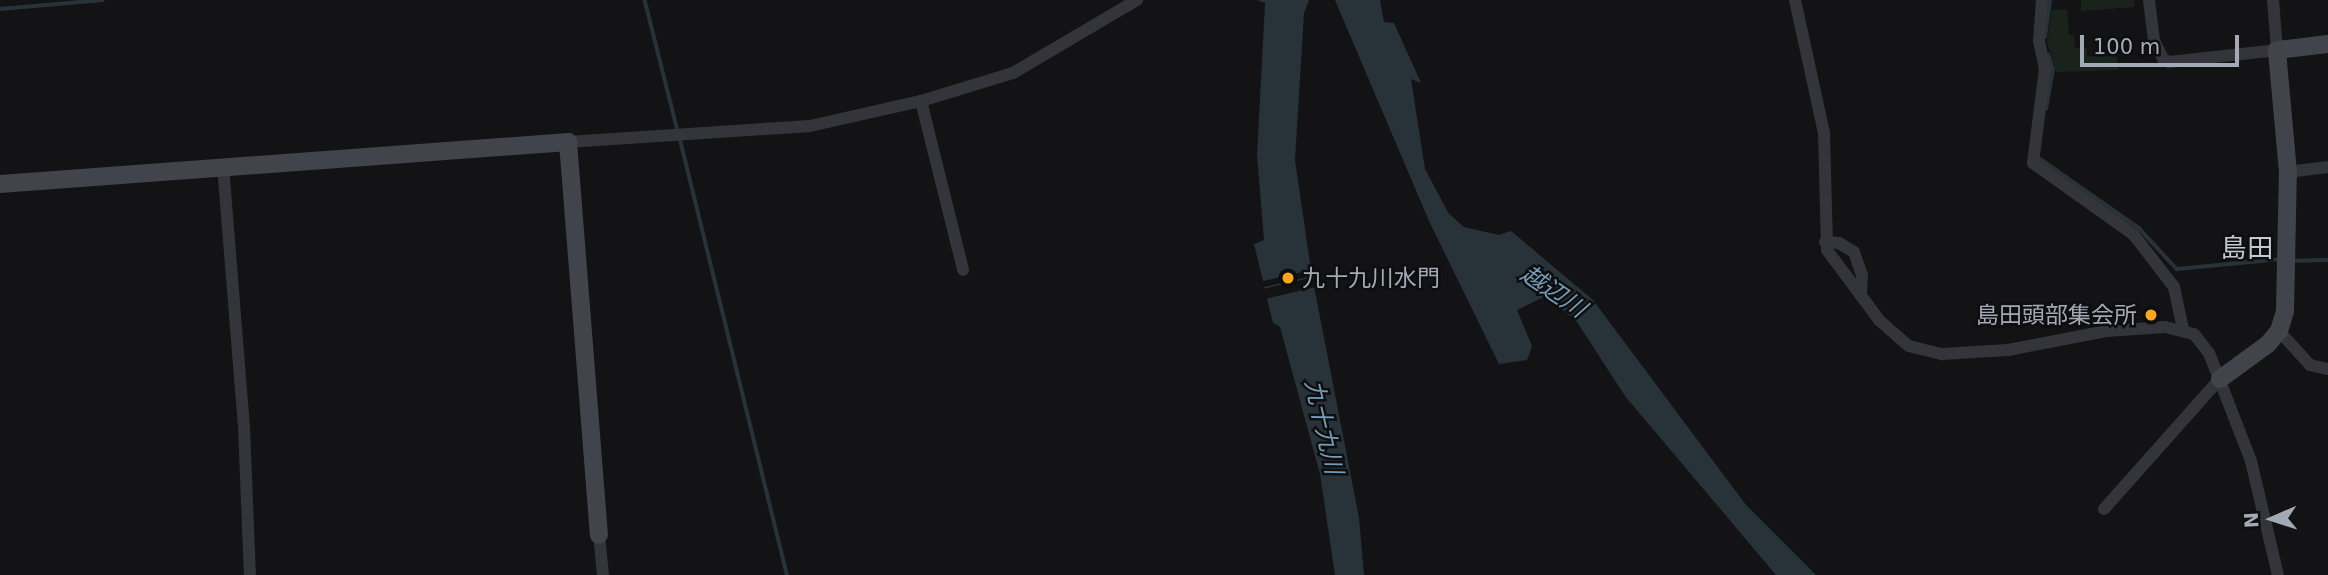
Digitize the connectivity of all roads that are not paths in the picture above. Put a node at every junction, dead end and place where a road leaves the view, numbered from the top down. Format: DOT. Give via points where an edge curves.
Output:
graph roads {
  1 [pos="1137,0"];
  2 [pos="1796,0"];
  3 [pos="2042,0"];
  4 [pos="2149,0"];
  5 [pos="2273,0"];
  6 [pos="2328,44"];
  7 [pos="2277,50"];
  8 [pos="921,101"];
  9 [pos="568,142"];
  10 [pos="223,166"];
  11 [pos="2328,167"];
  12 [pos="2288,172"];
  13 [pos="0,184"];
  14 [pos="1825,242"];
  15 [pos="962,270"];
  16 [pos="1861,296"];
  17 [pos="2183,329"];
  18 [pos="2279,331"];
  19 [pos="2328,369"];
  20 [pos="2220,379"];
  21 [pos="2104,509"];
  22 [pos="599,535"];
  23 [pos="250,575"];
  24 [pos="603,575"];
  25 [pos="2278,575"];
  1 -- 8 [label="street" via="1013,73"];
  2 -- 14 [label="street" via="1824,133"];
  3 -- 17 [label="street" via="2039,41 2045,69 2033,163 2133,234 2174,287"];
  4 -- 7 [label="street" via="2154,41 2163,60"];
  5 -- 7 [label="street"];
  6 -- 7 [label="street"];
  7 -- 12 [label="street"];
  8 -- 9 [label="street" via="810,127"];
  8 -- 15 [label="street"];
  9 -- 10 [label="street"];
  9 -- 22 [label="street"];
  10 -- 13 [label="street"];
  10 -- 23 [label="street" via="244,427"];
  11 -- 12 [label="street"];
  12 -- 18 [label="street" via="2287,293"];
  14 -- 16 [label="street" via="1832,263"];
  14 -- 16 [label="street" via="1854,252 1862,275"];
  16 -- 17 [label="street" via="1909,346 1942,354 2008,350 2107,331"];
  17 -- 20 [label="street" via="2202,343"];
  18 -- 19 [label="street" via="2310,365"];
  18 -- 20 [label="street" via="2269,344"];
  20 -- 21 [label="street"];
  20 -- 25 [label="street" via="2251,461"];
  22 -- 24 [label="street"];
}
